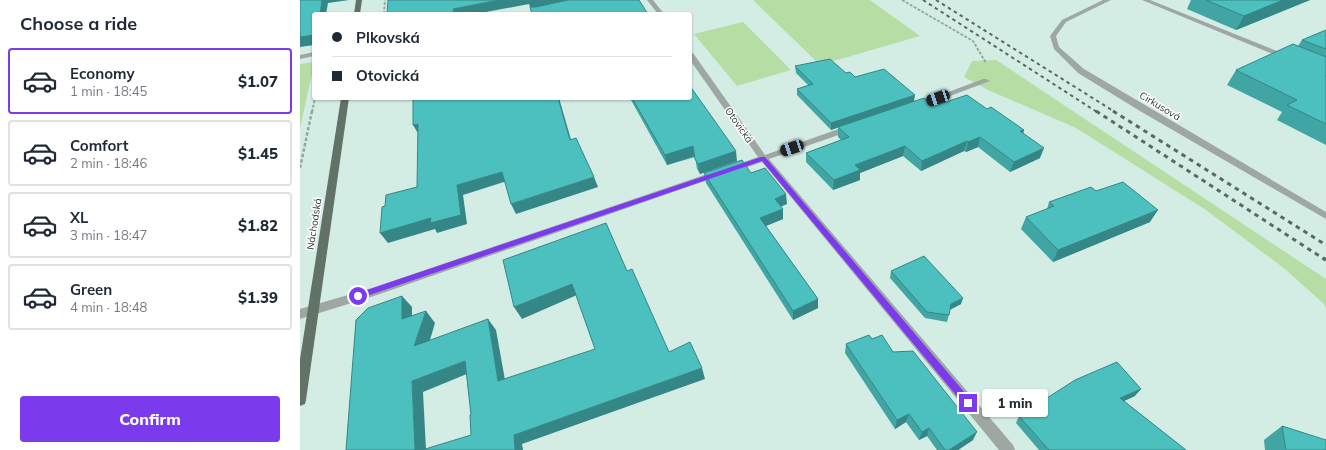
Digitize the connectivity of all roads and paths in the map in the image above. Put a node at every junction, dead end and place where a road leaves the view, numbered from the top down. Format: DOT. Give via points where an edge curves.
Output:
graph roads {
  1 [pos="359,0"];
  2 [pos="385,0"];
  3 [pos="650,0"];
  4 [pos="902,0"];
  5 [pos="1108,0"];
  6 [pos="1145,0"];
  7 [pos="357,12"];
  8 [pos="384,12"];
  9 [pos="659,12"];
  10 [pos="312,54"];
  11 [pos="300,57"];
  12 [pos="692,58"];
  13 [pos="1296,61"];
  14 [pos="986,81"];
  15 [pos="315,100"];
  16 [pos="345,100"];
  17 [pos="907,109"];
  18 [pos="861,124"];
  19 [pos="763,158"];
  20 [pos="300,168"];
  21 [pos="1326,216"];
  22 [pos="314,310"];
  23 [pos="300,314"];
  24 [pos="300,400"];
  25 [pos="1008,450"];
  1 -- 7 [label="main road"];
  2 -- 8 [label="path"];
  3 -- 9 [label="street"];
  4 -- 14 [label="path" via="973,41 989,68"];
  5 -- 21 [label="street, Cirkusová" via="1064,21 1053,36 1056,48 1081,70 1143,109"];
  6 -- 13 [label="street"];
  10 -- 11 [label="street"];
  12 -- 19 [label="street, Otovická"];
  14 -- 17 [label="street"];
  15 -- 20 [label="path"];
  16 -- 22 [label="main road, Náchodská"];
  18 -- 19 [label="street"];
  19 -- 22 [label="street"];
  19 -- 25 [label="street, Otovická"];
  22 -- 23 [label="street"];
  22 -- 24 [label="main road, Náchodská"];
}
